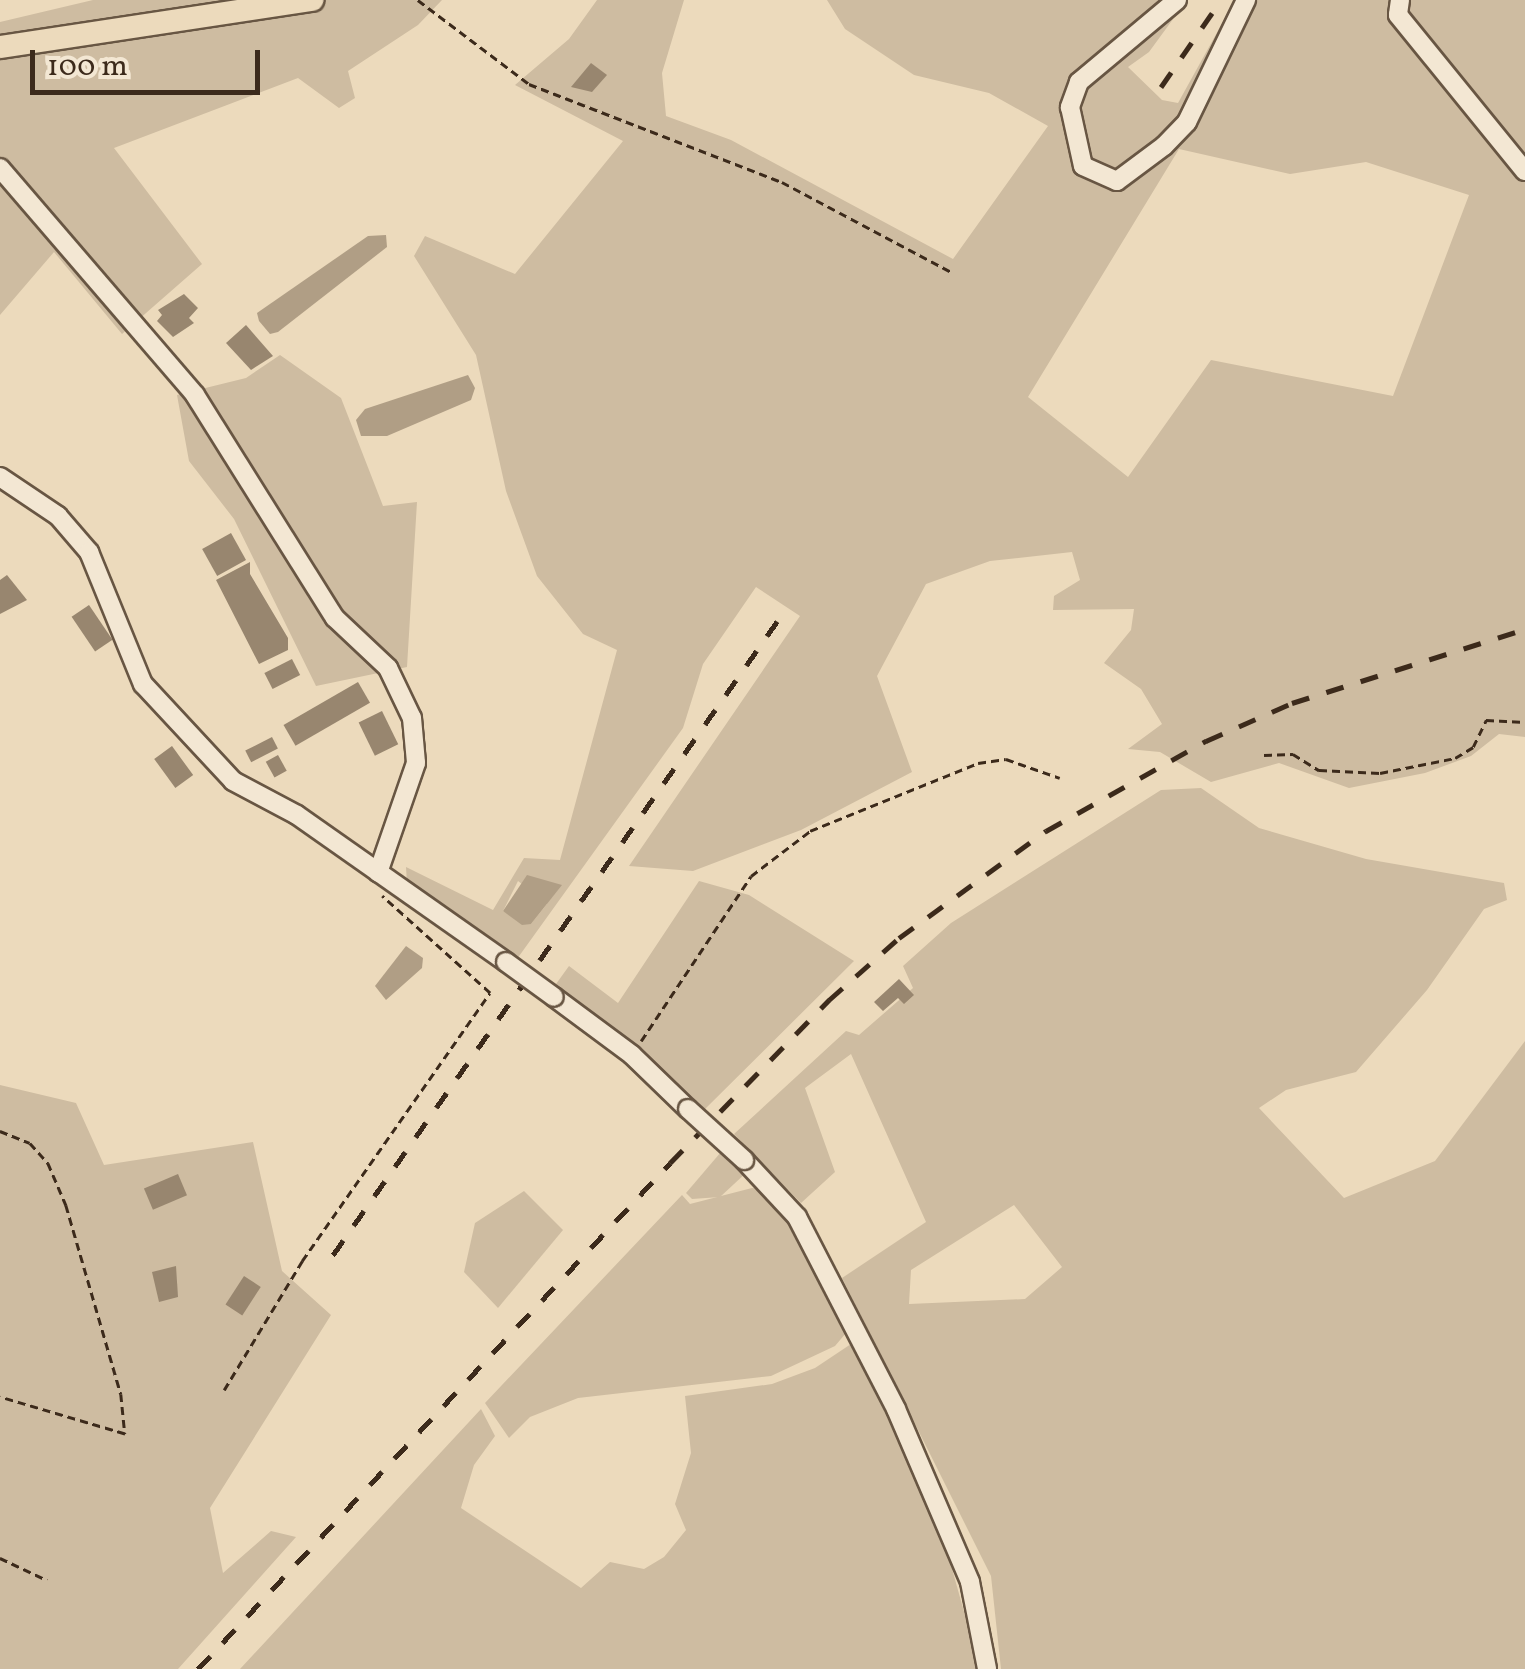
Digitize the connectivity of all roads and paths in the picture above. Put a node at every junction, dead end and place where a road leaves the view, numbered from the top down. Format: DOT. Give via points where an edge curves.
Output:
graph roads {
  1 [pos="312,0"];
  2 [pos="418,0"];
  3 [pos="1178,0"];
  4 [pos="1246,0"];
  5 [pos="1400,0"];
  6 [pos="0,47"];
  7 [pos="0,168"];
  8 [pos="1525,171"];
  9 [pos="951,272"];
  10 [pos="0,477"];
  11 [pos="1525,722"];
  12 [pos="1264,754"];
  13 [pos="1060,778"];
  14 [pos="378,883"];
  15 [pos="632,1055"];
  16 [pos="0,1131"];
  17 [pos="224,1390"];
  18 [pos="0,1398"];
  19 [pos="0,1558"];
  20 [pos="46,1580"];
  21 [pos="987,1669"];
  1 -- 6 [label="main road"];
  2 -- 9 [label="path" via="529,84 782,182"];
  3 -- 4 [label="street" via="1079,82 1070,107 1083,166 1116,180 1164,146 1186,122"];
  5 -- 8 [label="street" via="1398,16"];
  7 -- 14 [label="street" via="195,395 335,618 388,668 412,718 416,764"];
  10 -- 14 [label="street" via="58,516 89,552 124,649 166,714 233,781 297,816"];
  11 -- 12 [label="path" via="1486,720 1473,747 1454,758 1380,773 1319,770 1293,754"];
  13 -- 15 [label="path" via="1006,759 978,763 810,831 751,876"];
  14 -- 15 [label="street, bridge" via="506,962"];
  14 -- 17 [label="path" via="490,994 302,1261"];
  15 -- 21 [label="street, bridge" via="797,1217 896,1410 970,1582"];
  16 -- 18 [label="path" via="39,1153 66,1204 121,1394 125,1434"];
  19 -- 20 [label="path"];
}
